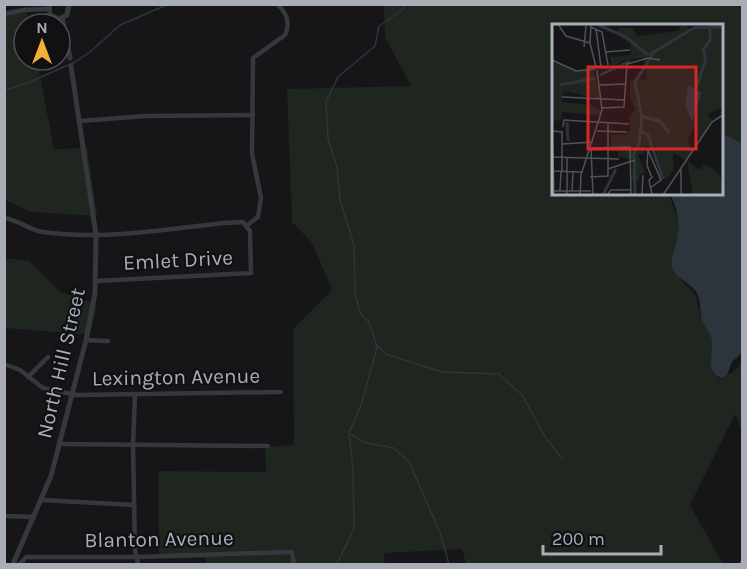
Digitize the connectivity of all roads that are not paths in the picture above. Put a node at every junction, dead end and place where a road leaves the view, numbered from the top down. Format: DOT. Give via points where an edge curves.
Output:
graph roads {
  1 [pos="277,4"];
  2 [pos="48,7"];
  3 [pos="4,14"];
  4 [pos="72,72"];
  5 [pos="254,115"];
  6 [pos="80,121"];
  7 [pos="4,218"];
  8 [pos="246,226"];
  9 [pos="96,235"];
  10 [pos="96,281"];
  11 [pos="86,340"];
  12 [pos="108,341"];
  13 [pos="48,357"];
  14 [pos="4,364"];
  15 [pos="28,377"];
  16 [pos="282,392"];
  17 [pos="72,395"];
  18 [pos="135,395"];
  19 [pos="59,444"];
  20 [pos="133,445"];
  21 [pos="268,446"];
  22 [pos="42,500"];
  23 [pos="134,505"];
  24 [pos="4,516"];
  25 [pos="34,517"];
  26 [pos="136,557"];
  27 [pos="13,564"];
  28 [pos="20,564"];
  29 [pos="138,564"];
  30 [pos="294,564"];
  1 -- 5 [label="street" via="286,15 288,29 253,58"];
  2 -- 3 [label="street"];
  4 -- 6 [label="street, North Hill Street"];
  5 -- 6 [label="street"];
  5 -- 8 [label="street" via="252,154 261,198 258,217"];
  6 -- 9 [label="street, North Hill Street"];
  7 -- 9 [label="street" via="43,232"];
  8 -- 9 [label="street" via="243,222 222,223"];
  8 -- 10 [label="street, Emlet Drive" via="250,231 250,273"];
  9 -- 10 [label="street, North Hill Street"];
  10 -- 11 [label="street, North Hill Street"];
  11 -- 12 [label="street"];
  11 -- 17 [label="street, North Hill Street"];
  13 -- 15 [label="street"];
  14 -- 15 [label="street, Lexington Avenue"];
  15 -- 17 [label="street, Lexington Avenue" via="43,388"];
  16 -- 18 [label="street, Lexington Avenue"];
  17 -- 18 [label="street, Lexington Avenue"];
  17 -- 19 [label="street, North Hill Street"];
  18 -- 20 [label="street"];
  19 -- 20 [label="street"];
  19 -- 22 [label="street, North Hill Street"];
  20 -- 21 [label="street"];
  20 -- 23 [label="street"];
  22 -- 23 [label="street"];
  22 -- 25 [label="street, North Hill Street"];
  23 -- 26 [label="street"];
  24 -- 25 [label="street"];
  25 -- 27 [label="street, North Hill Street"];
  26 -- 28 [label="street, Blanton Avenue" via="26,557"];
  26 -- 29 [label="street"];
  26 -- 30 [label="street, Blanton Avenue" via="292,552"];
}
